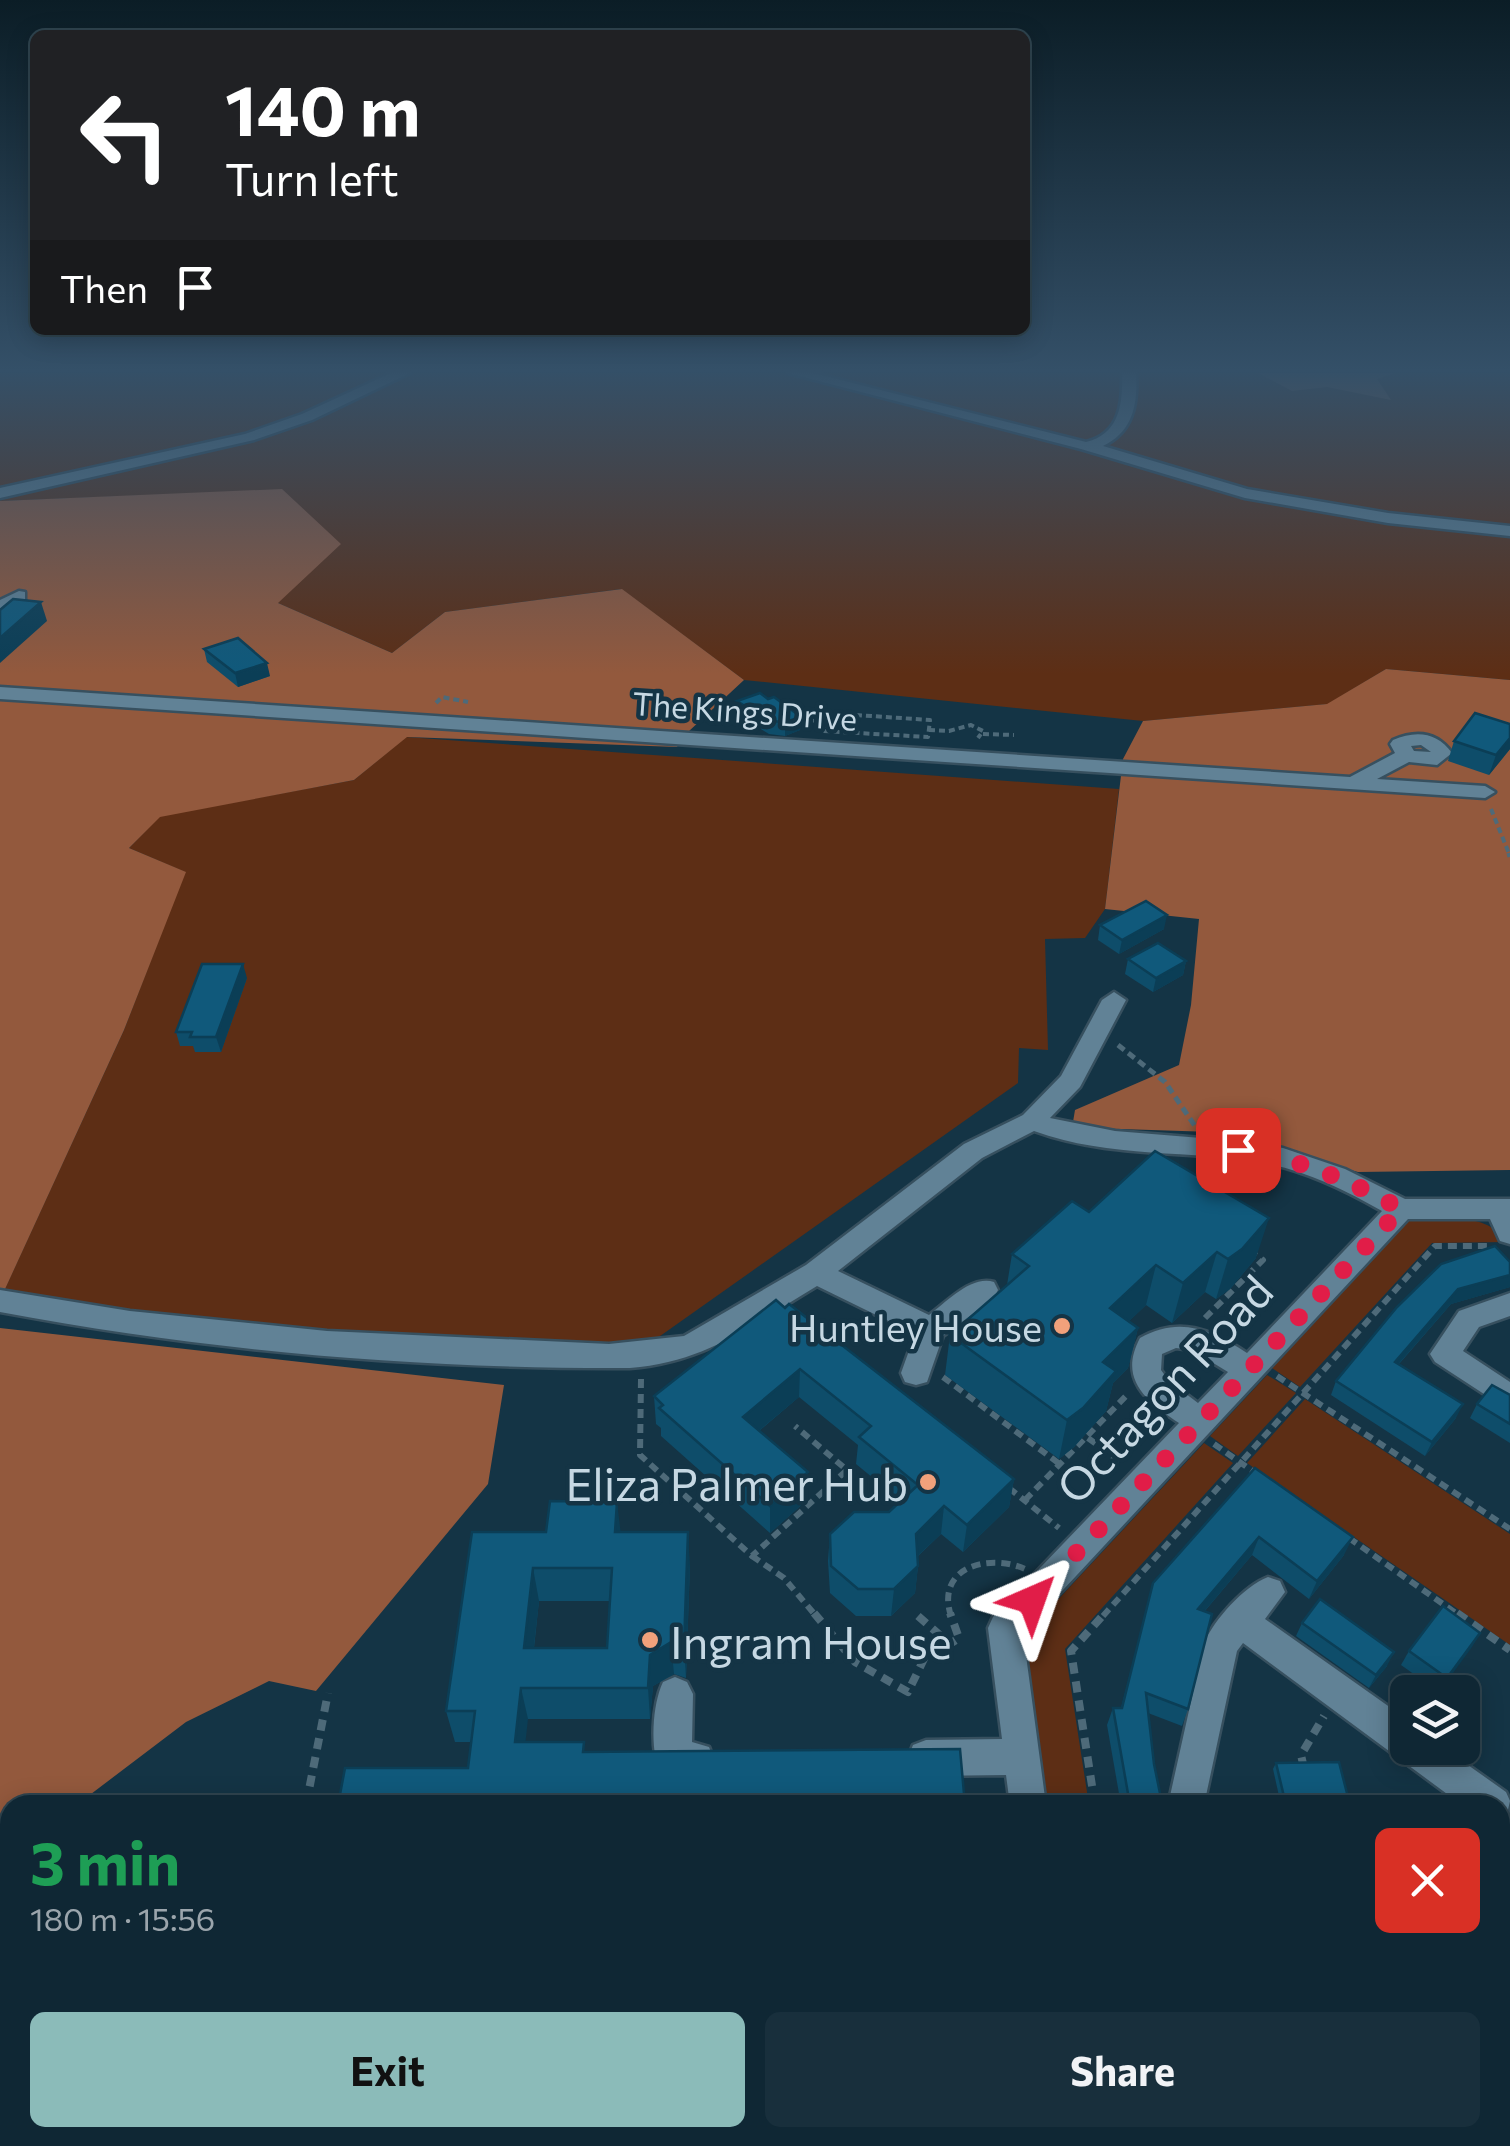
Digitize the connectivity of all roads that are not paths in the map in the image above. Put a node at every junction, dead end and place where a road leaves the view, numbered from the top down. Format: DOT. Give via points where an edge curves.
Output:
graph roads {
  1 [pos="88,473"];
  2 [pos="1183,473"];
  3 [pos="0,493"];
  4 [pos="1510,531"];
  5 [pos="19,596"];
  6 [pos="0,607"];
  7 [pos="0,693"];
  8 [pos="1406,755"];
  9 [pos="1356,782"];
  10 [pos="1492,798"];
  11 [pos="1114,1000"];
  12 [pos="1032,1121"];
  13 [pos="1401,1209"];
  14 [pos="1502,1224"];
  15 [pos="816,1274"];
  16 [pos="984,1290"];
  17 [pos="0,1301"];
  18 [pos="1510,1304"];
  19 [pos="931,1328"];
  20 [pos="1253,1366"];
  21 [pos="916,1373"];
  22 [pos="1510,1398"];
  23 [pos="1196,1425"];
  24 [pos="1268,1592"];
  25 [pos="1241,1622"];
  26 [pos="675,1694"];
  27 [pos="1390,1729"];
  28 [pos="886,1758"];
  29 [pos="1021,1758"];
  30 [pos="731,1760"];
  31 [pos="1438,1765"];
  32 [pos="1027,1795"];
  33 [pos="1188,1795"];
  34 [pos="1480,1795"];
  1 -- 3 [label="street"];
  2 -- 4 [label="street" via="1388,518"];
  5 -- 6 [label="street"];
  7 -- 9 [label="street, The Kings Drive"];
  8 -- 9 [label="street"];
  9 -- 10 [label="street, The Kings Drive"];
  11 -- 12 [label="street" via="1072,1081"];
  12 -- 13 [label="street" via="1072,1134 1270,1154"];
  12 -- 15 [label="street" via="973,1150"];
  13 -- 14 [label="street"];
  13 -- 20 [label="street, Octagon Road"];
  15 -- 17 [label="street" via="692,1346 641,1356 216,1336"];
  15 -- 19 [label="street"];
  16 -- 19 [label="street"];
  18 -- 22 [label="street" via="1469,1319 1445,1354"];
  19 -- 21 [label="street"];
  20 -- 23 [label="street, Octagon Road"];
  20 -- 23 [label="street" via="1197,1338 1171,1336 1150,1346 1146,1376"];
  23 -- 29 [label="street, Octagon Road" via="1005,1628"];
  24 -- 25 [label="street"];
  25 -- 27 [label="street"];
  25 -- 33 [label="street" via="1220,1643"];
  26 -- 30 [label="street" via="672,1760"];
  28 -- 29 [label="street"];
  29 -- 32 [label="street, Octagon Road"];
  31 -- 34 [label="street"];
}
